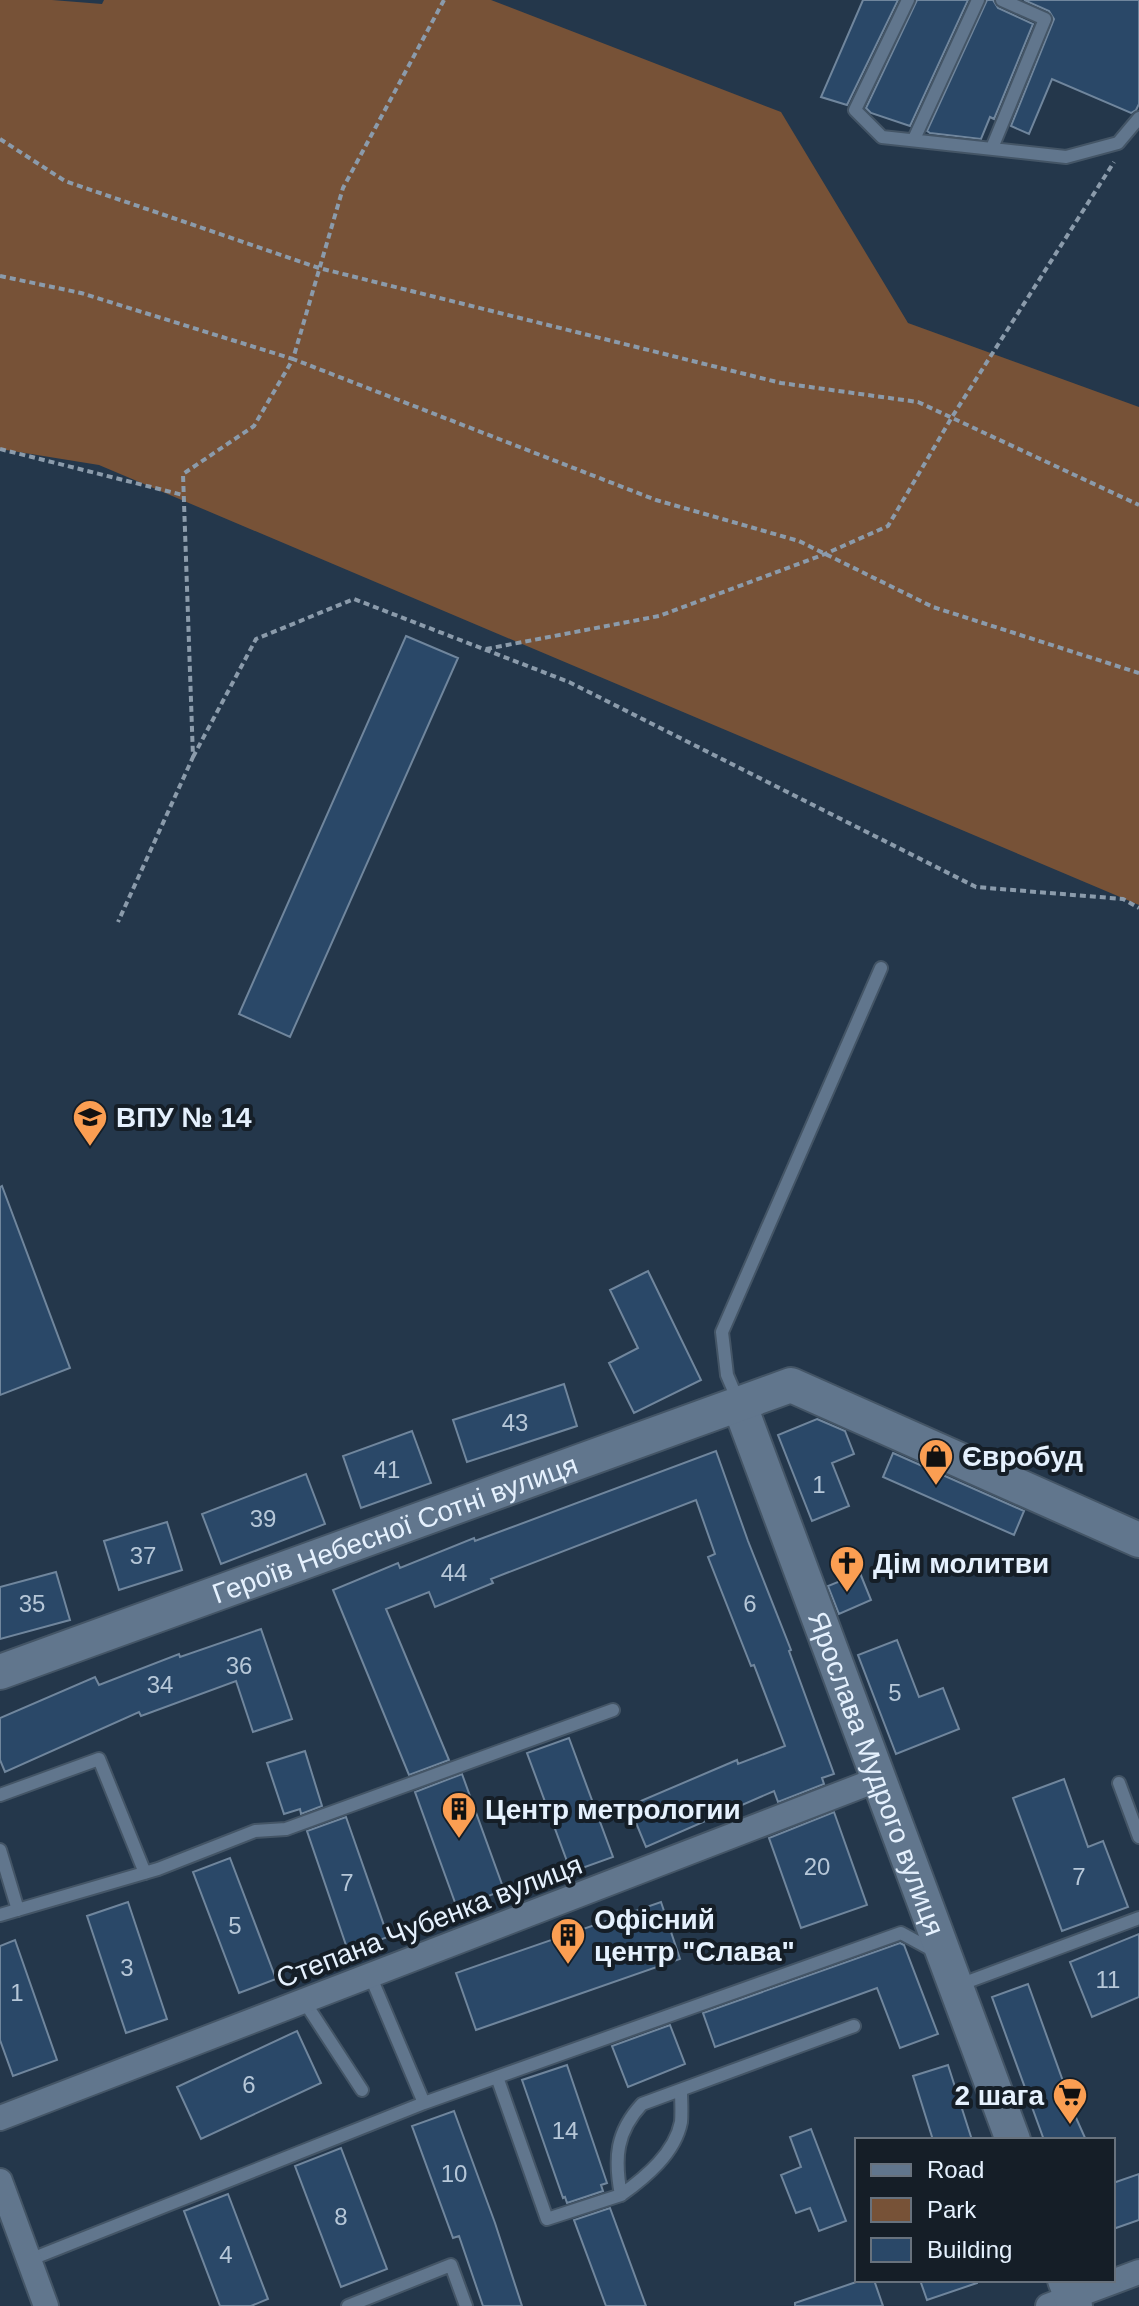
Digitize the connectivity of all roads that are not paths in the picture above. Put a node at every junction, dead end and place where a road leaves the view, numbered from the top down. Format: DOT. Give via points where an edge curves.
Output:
graph roads {
  1 [pos="908,0"];
  2 [pos="978,0"];
  3 [pos="1002,0"];
  4 [pos="1139,118"];
  5 [pos="914,139"];
  6 [pos="992,148"];
  7 [pos="881,968"];
  8 [pos="740,1406"];
  9 [pos="1139,1540"];
  10 [pos="0,1672"];
  11 [pos="613,1710"];
  12 [pos="879,1779"];
  13 [pos="1119,1783"];
  14 [pos="0,1795"];
  15 [pos="1139,1837"];
  16 [pos="0,1850"];
  17 [pos="145,1873"];
  18 [pos="18,1910"];
  19 [pos="0,1915"];
  20 [pos="1139,1918"];
  21 [pos="950,1972"];
  22 [pos="370,1975"];
  23 [pos="304,2001"];
  24 [pos="854,2026"];
  25 [pos="497,2077"];
  26 [pos="362,2090"];
  27 [pos="681,2090"];
  28 [pos="424,2103"];
  29 [pos="0,2118"];
  30 [pos="1012,2138"];
  31 [pos="0,2181"];
  32 [pos="621,2195"];
  33 [pos="29,2260"];
  34 [pos="1139,2272"];
  35 [pos="1115,2280"];
  36 [pos="1109,2282"];
  37 [pos="1065,2297"];
  38 [pos="46,2306"];
  39 [pos="348,2306"];
  40 [pos="466,2306"];
  1 -- 5 [label="lane" via="855,110 882,137"];
  2 -- 5 [label="lane"];
  3 -- 6 [label="lane" via="1045,19"];
  4 -- 6 [label="lane" via="1118,143 1066,157"];
  5 -- 6 [label="lane"];
  7 -- 8 [label="lane" via="722,1332 727,1375"];
  8 -- 9 [label="street, Героїв Небесної Сотні вулиця" via="791,1385"];
  8 -- 10 [label="street, Героїв Небесної Сотні вулиця"];
  8 -- 12 [label="street, Ярослава Мудрого вулиця"];
  11 -- 17 [label="lane" via="286,1829 255,1831"];
  12 -- 21 [label="street, Ярослава Мудрого вулиця"];
  12 -- 22 [label="street, Степана Чубенка вулиця"];
  13 -- 15 [label="lane"];
  14 -- 17 [label="lane" via="99,1759"];
  16 -- 18 [label="lane"];
  17 -- 18 [label="lane"];
  18 -- 19 [label="lane"];
  20 -- 21 [label="lane"];
  21 -- 25 [label="lane" via="901,1933"];
  21 -- 30 [label="street, Ярослава Мудрого вулиця"];
  22 -- 23 [label="street, Степана Чубенка вулиця"];
  22 -- 28 [label="lane"];
  23 -- 26 [label="lane"];
  23 -- 29 [label="street, Степана Чубенка вулиця"];
  24 -- 27 [label="lane"];
  25 -- 28 [label="lane"];
  25 -- 32 [label="lane" via="547,2219"];
  27 -- 32 [label="lane" via="680,2123 673,2142 656,2166"];
  27 -- 32 [label="lane" via="642,2104 628,2120 619,2142"];
  28 -- 33 [label="lane"];
  31 -- 33 [label="street"];
  33 -- 38 [label="street"];
  34 -- 35 [label="street"];
  36 -- 37 [label="street"];
  39 -- 40 [label="lane" via="451,2265"];
}
